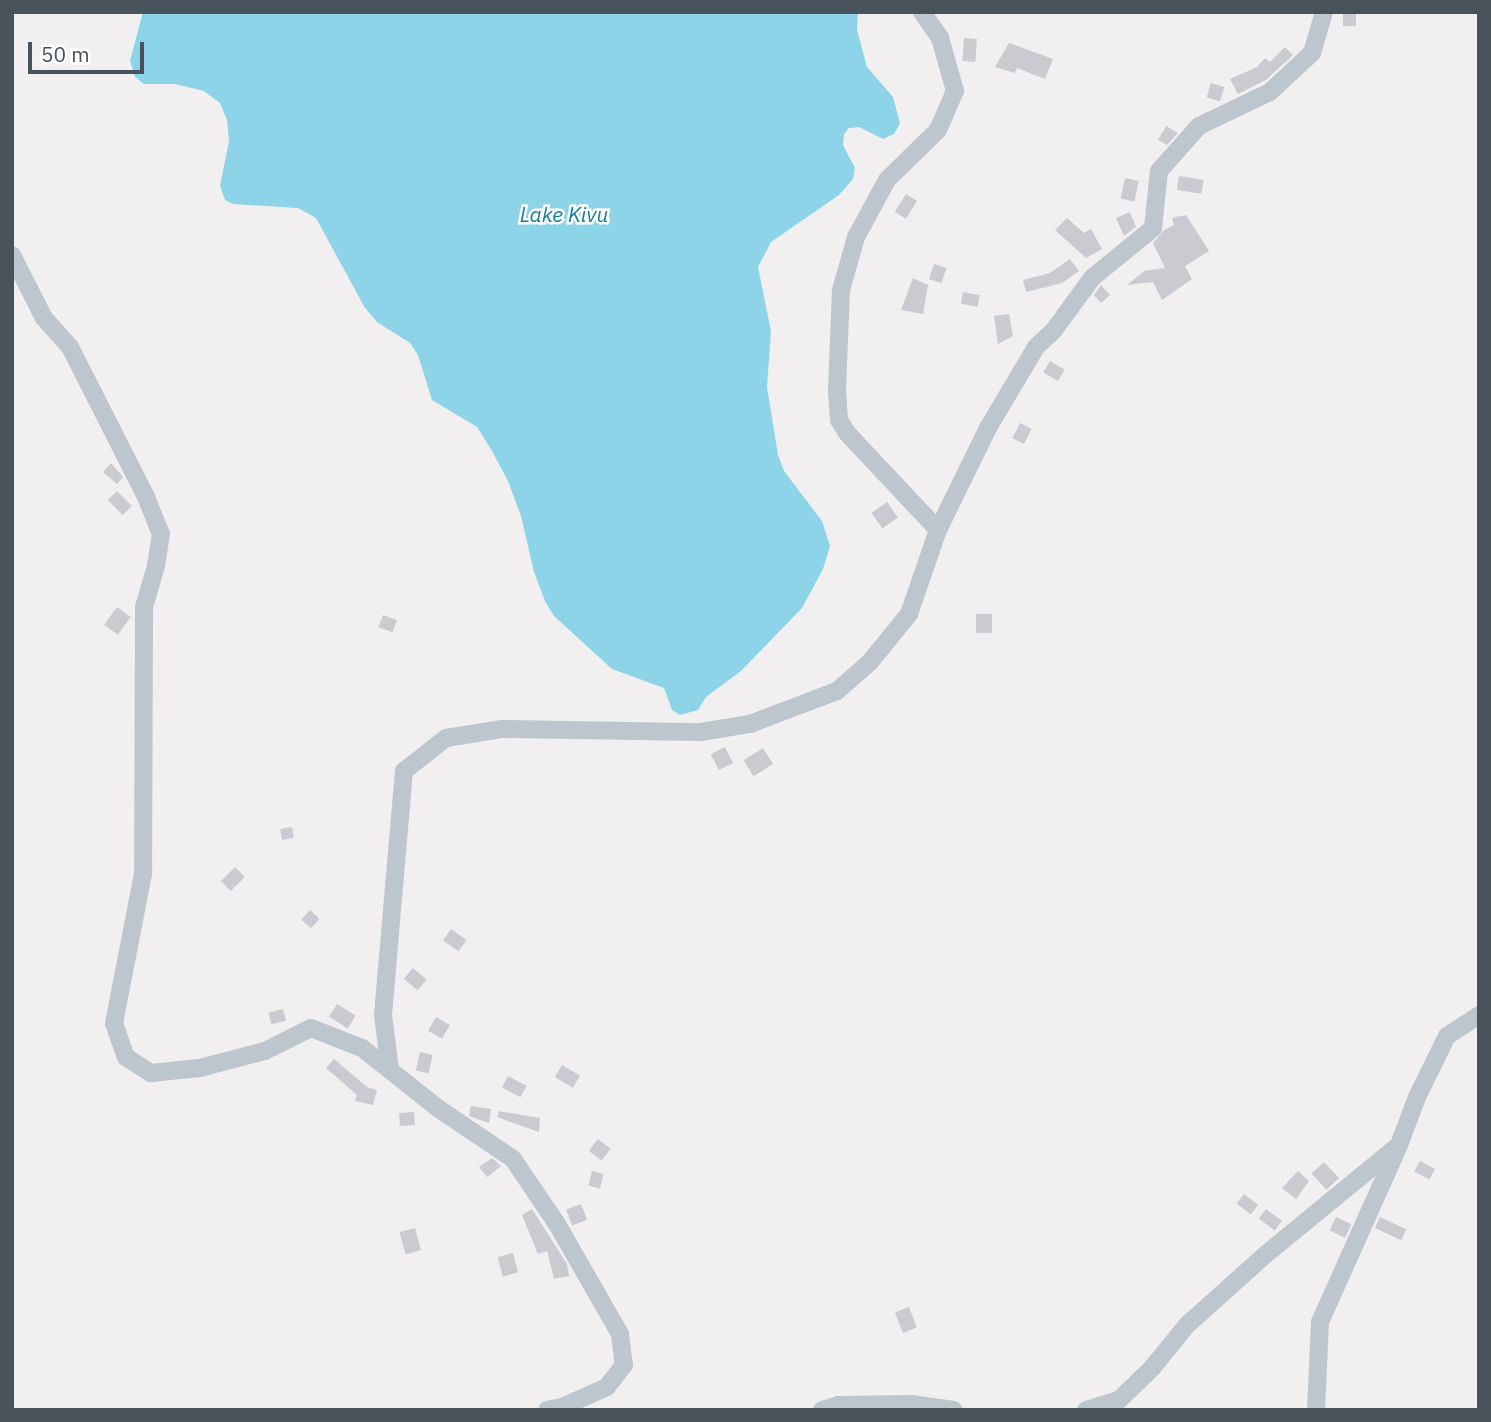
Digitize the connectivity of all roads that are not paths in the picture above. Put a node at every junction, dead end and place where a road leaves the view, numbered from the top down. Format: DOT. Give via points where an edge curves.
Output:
graph roads {
  1 [pos="922,12"];
  2 [pos="1324,12"];
  3 [pos="12,255"];
  4 [pos="938,530"];
  5 [pos="1479,1015"];
  6 [pos="390,1069"];
  7 [pos="1399,1145"];
  8 [pos="547,1410"];
  9 [pos="822,1410"];
  10 [pos="954,1410"];
  11 [pos="1086,1410"];
  12 [pos="1316,1410"];
  1 -- 4 [label="street" via="940,38 955,91 939,130 887,180 856,237 841,290 837,391 839,420 847,433"];
  2 -- 4 [label="street" via="1312,52 1270,92 1199,126 1159,171 1153,228 1092,278 1036,347 988,428"];
  3 -- 6 [label="street" via="44,318 70,347 161,534 144,607 143,874 114,1023 127,1058 151,1073 200,1068 265,1051 311,1028 362,1048"];
  4 -- 6 [label="street" via="909,614 870,662 837,691 750,724 701,733 502,729 446,738 404,771 383,1015"];
  5 -- 7 [label="street" via="1447,1037"];
  6 -- 8 [label="street" via="439,1109 513,1158 620,1334 624,1366 607,1387"];
  7 -- 11 [label="street" via="1186,1325 1119,1400"];
  7 -- 12 [label="street" via="1320,1322"];
  9 -- 10 [label="street" via="838,1405 911,1404"];
}
